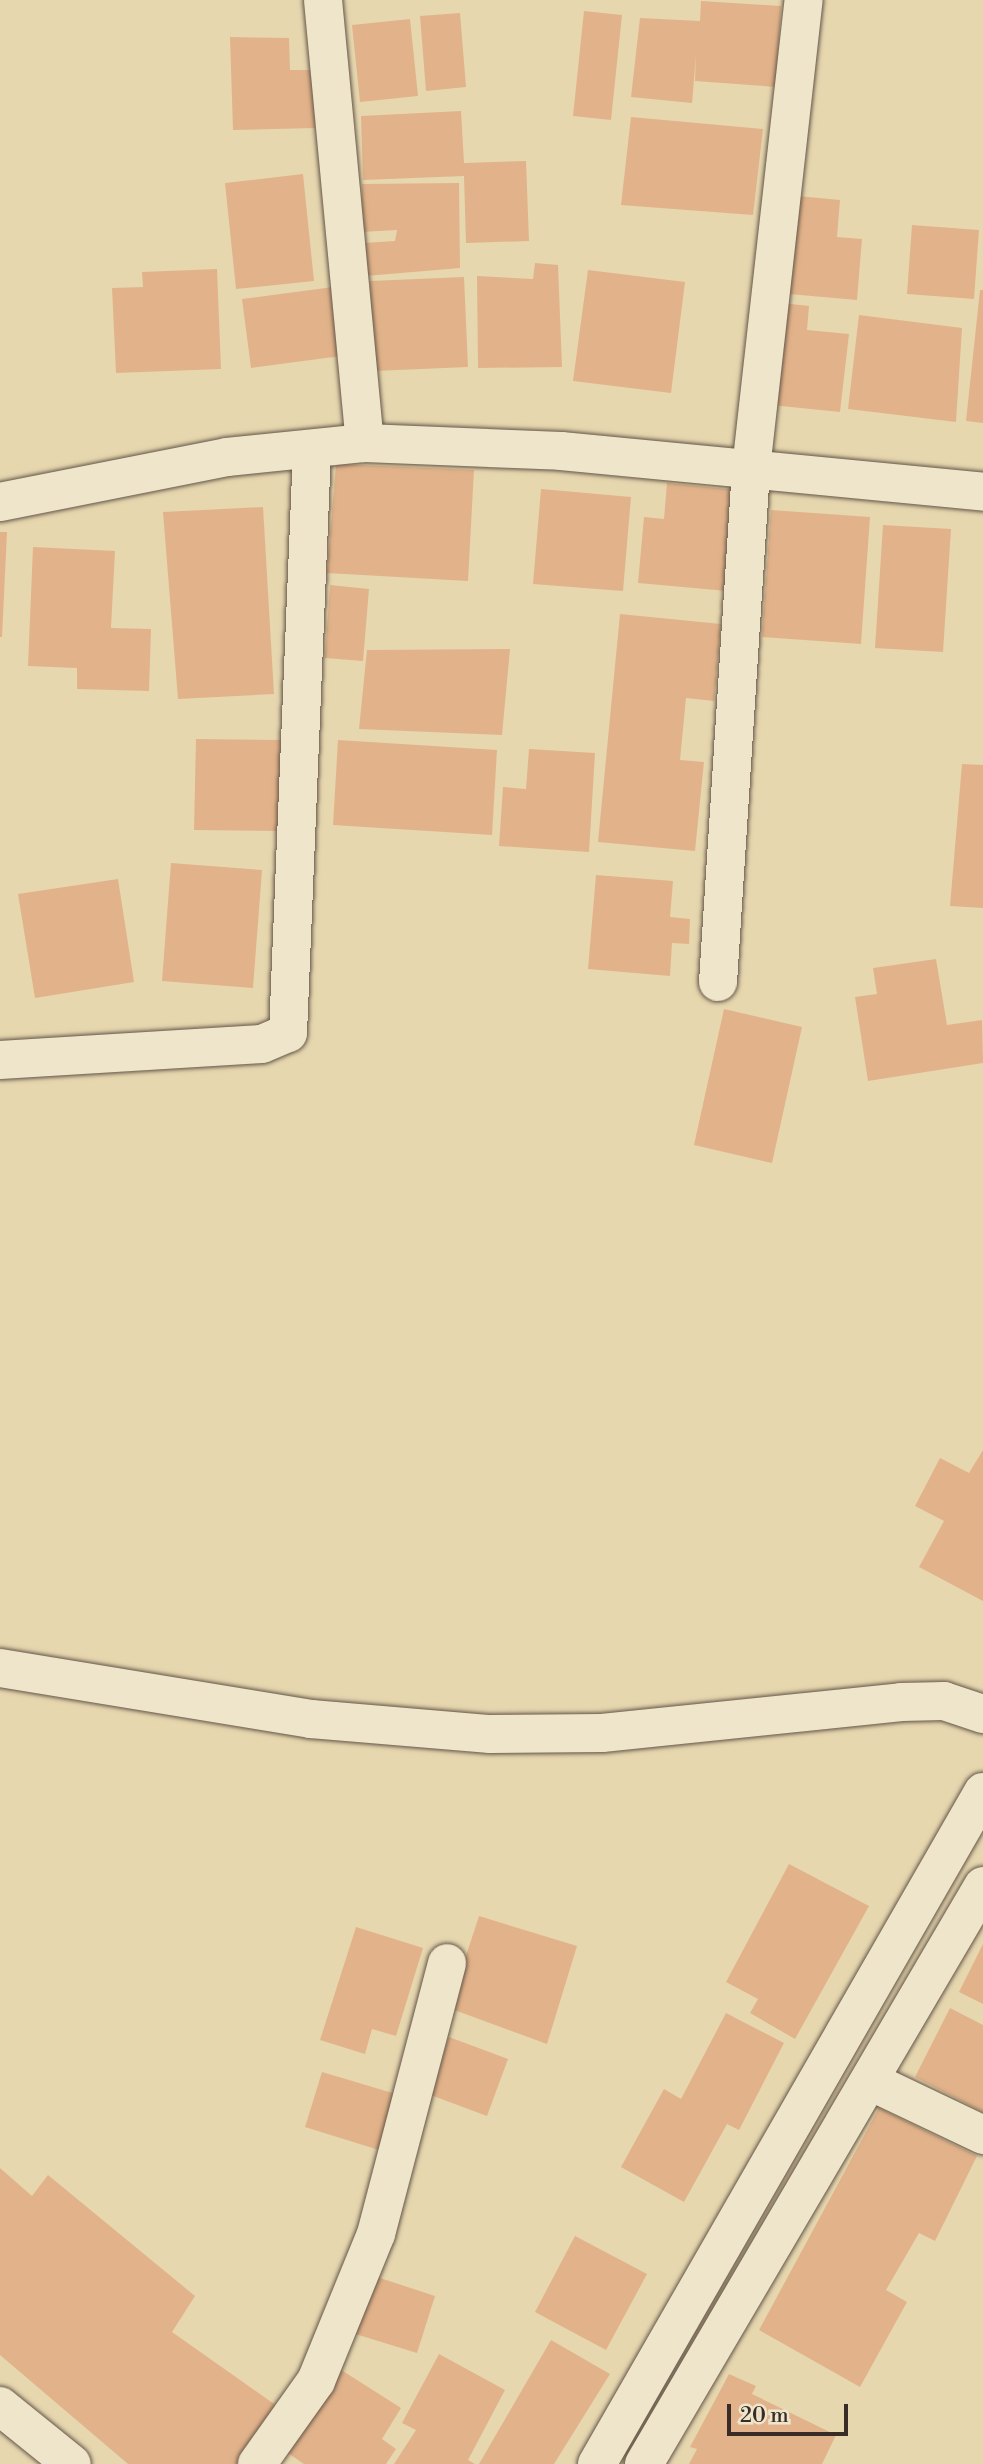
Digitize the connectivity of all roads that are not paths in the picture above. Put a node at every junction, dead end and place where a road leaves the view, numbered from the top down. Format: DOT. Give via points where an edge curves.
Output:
graph roads {
  1 [pos="323,0"];
  2 [pos="804,0"];
  3 [pos="365,443"];
  4 [pos="312,450"];
  5 [pos="751,469"];
  6 [pos="983,492"];
  7 [pos="0,502"];
  8 [pos="718,982"];
  9 [pos="0,1060"];
  10 [pos="0,1668"];
  11 [pos="983,1714"];
  12 [pos="983,1792"];
  13 [pos="983,1886"];
  14 [pos="447,1963"];
  15 [pos="872,2082"];
  16 [pos="983,2135"];
  17 [pos="0,2406"];
  18 [pos="72,2464"];
  19 [pos="257,2464"];
  20 [pos="597,2464"];
  21 [pos="644,2464"];
  1 -- 3 [label="street"];
  2 -- 5 [label="street"];
  3 -- 4 [label="street"];
  3 -- 5 [label="street" via="561,451"];
  4 -- 7 [label="street" via="227,457"];
  4 -- 9 [label="street" via="288,1033 282,1040 262,1044"];
  5 -- 6 [label="street"];
  5 -- 8 [label="street"];
  10 -- 11 [label="street" via="311,1719 490,1734 601,1733 901,1702 944,1701"];
  12 -- 20 [label="street"];
  13 -- 15 [label="street"];
  14 -- 19 [label="street" via="376,2234 316,2381"];
  15 -- 16 [label="street"];
  15 -- 21 [label="street"];
  17 -- 18 [label="street"];
}
